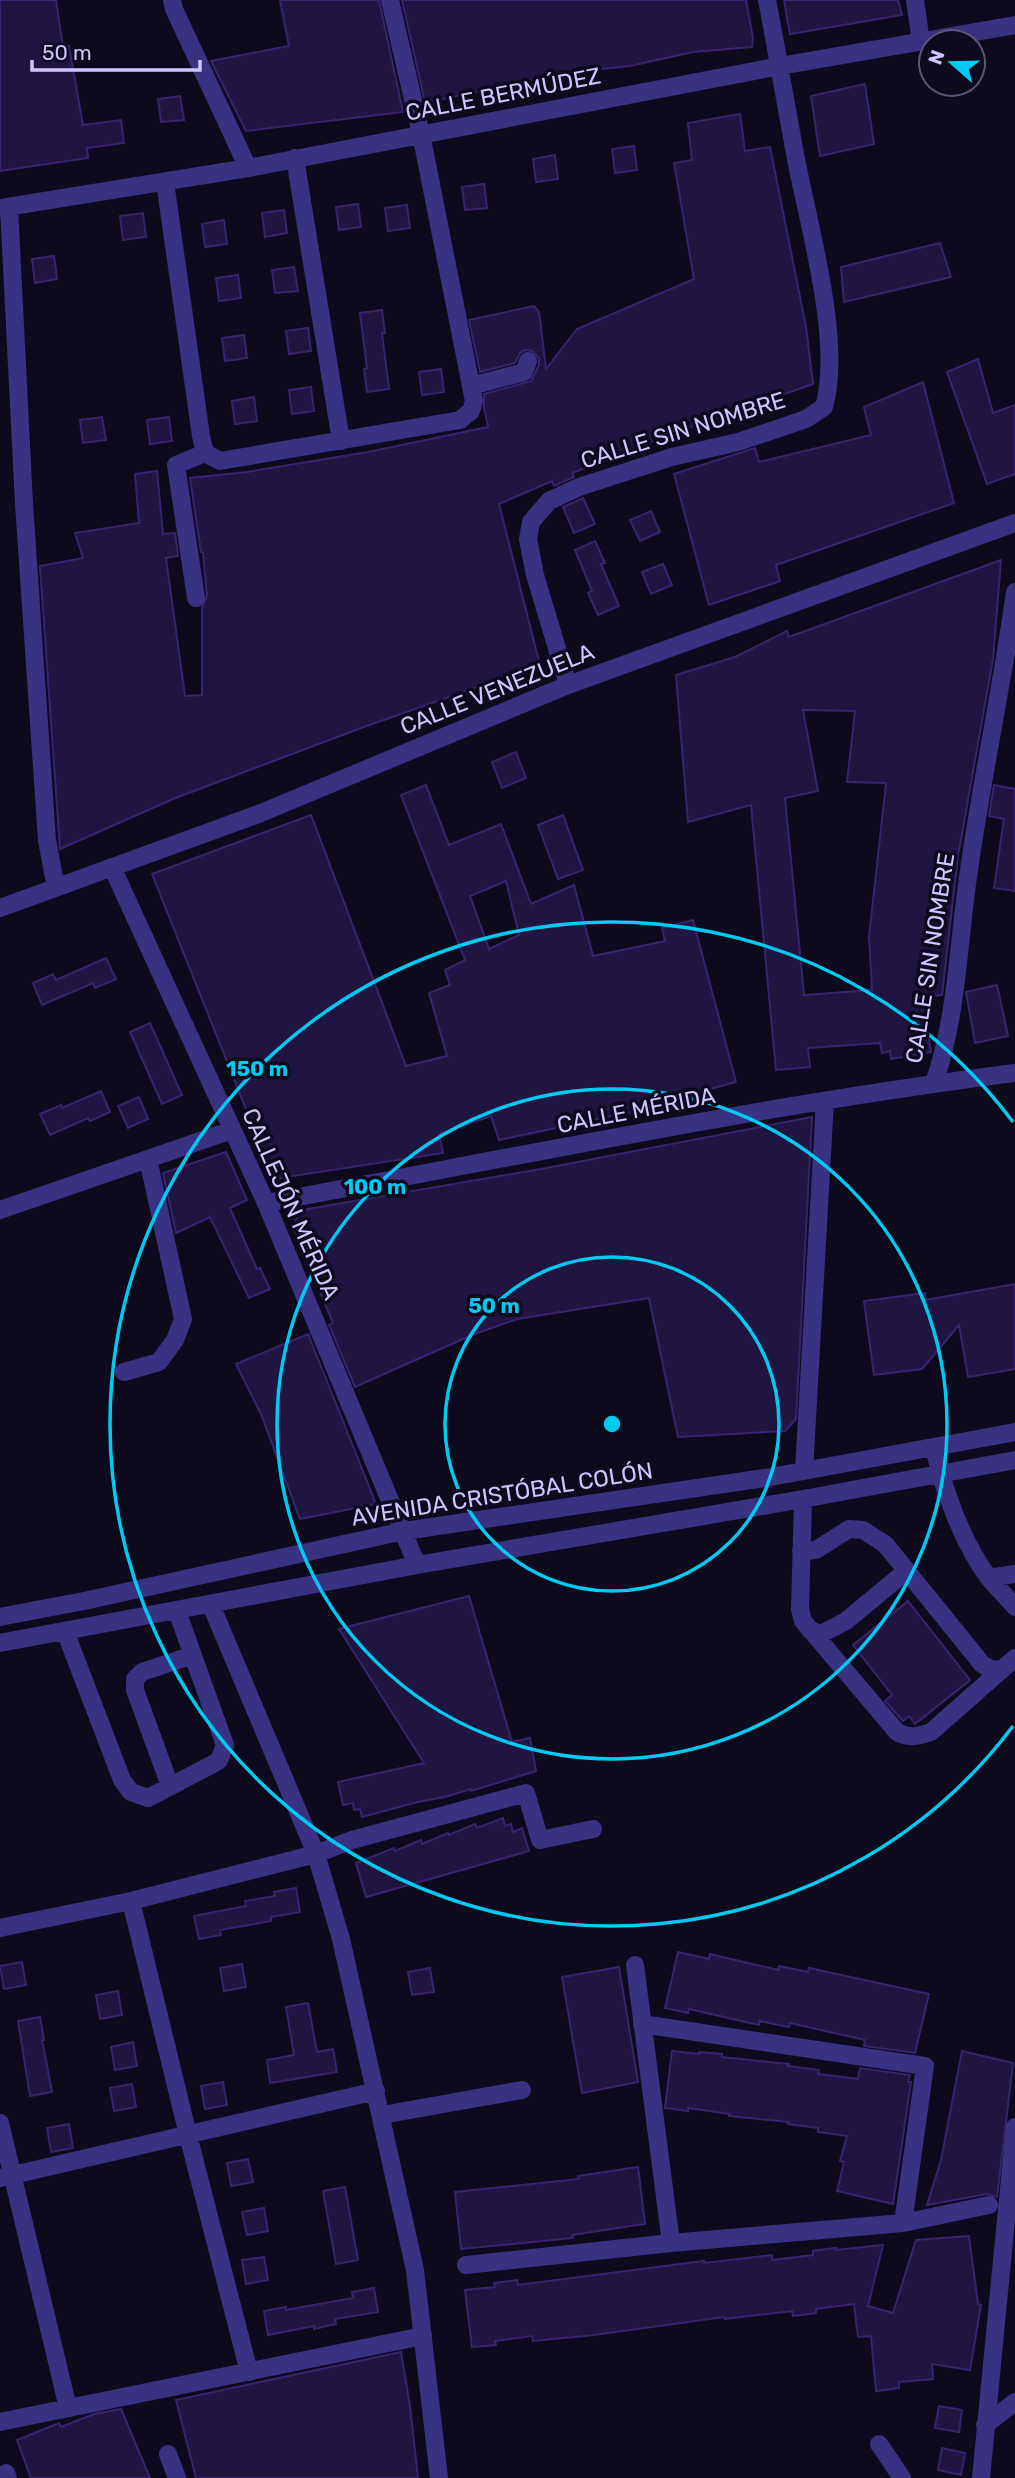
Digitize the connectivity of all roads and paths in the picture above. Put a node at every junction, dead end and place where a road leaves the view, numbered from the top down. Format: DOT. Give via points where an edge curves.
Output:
graph roads {
  1 [pos="172,0"];
  2 [pos="390,0"];
  3 [pos="767,0"];
  4 [pos="915,0"];
  5 [pos="1015,25"];
  6 [pos="919,28"];
  7 [pos="987,30"];
  8 [pos="917,43"];
  9 [pos="780,66"];
  10 [pos="421,134"];
  11 [pos="295,158"];
  12 [pos="248,168"];
  13 [pos="165,182"];
  14 [pos="4,207"];
  15 [pos="528,361"];
  16 [pos="471,386"];
  17 [pos="341,441"];
  18 [pos="205,453"];
  19 [pos="1015,523"];
  20 [pos="1015,592"];
  21 [pos="196,598"];
  22 [pos="568,685"];
  23 [pos="112,867"];
  24 [pos="56,888"];
  25 [pos="0,908"];
  26 [pos="1015,1073"];
  27 [pos="934,1083"];
  28 [pos="825,1101"];
  29 [pos="232,1130"];
  30 [pos="148,1159"];
  31 [pos="266,1203"];
  32 [pos="0,1210"];
  33 [pos="124,1372"];
  34 [pos="1015,1432"];
  35 [pos="934,1447"];
  36 [pos="1015,1460"];
  37 [pos="804,1471"];
  38 [pos="940,1474"];
  39 [pos="803,1499"];
  40 [pos="404,1531"];
  41 [pos="801,1551"];
  42 [pos="417,1565"];
  43 [pos="905,1572"];
  44 [pos="1015,1574"];
  45 [pos="989,1578"];
  46 [pos="211,1605"];
  47 [pos="1015,1607"];
  48 [pos="177,1611"];
  49 [pos="0,1617"];
  50 [pos="810,1630"];
  51 [pos="65,1631"];
  52 [pos="0,1643"];
  53 [pos="193,1655"];
  54 [pos="1015,1658"];
  55 [pos="1001,1670"];
  56 [pos="170,1786"];
  57 [pos="593,1829"];
  58 [pos="316,1854"];
  59 [pos="131,1901"];
  60 [pos="0,1928"];
  61 [pos="635,1965"];
  62 [pos="642,2024"];
  63 [pos="522,2090"];
  64 [pos="376,2091"];
  65 [pos="382,2115"];
  66 [pos="0,2123"];
  67 [pos="1015,2127"];
  68 [pos="188,2134"];
  69 [pos="6,2176"];
  70 [pos="989,2205"];
  71 [pos="903,2222"];
  72 [pos="671,2243"];
  73 [pos="466,2265"];
  74 [pos="424,2336"];
  75 [pos="249,2371"];
  76 [pos="1015,2402"];
  77 [pos="68,2408"];
  78 [pos="0,2422"];
  79 [pos="985,2426"];
  80 [pos="879,2444"];
  81 [pos="168,2454"];
  82 [pos="177,2478"];
  83 [pos="439,2478"];
  84 [pos="902,2478"];
  85 [pos="981,2478"];
  1 -- 12 [label="street"];
  2 -- 10 [label="street"];
  3 -- 9 [label="street, CALLE SIN NOMBRE"];
  4 -- 6 [label="street"];
  5 -- 7 [label="street, CALLE BERMÚDEZ"];
  8 -- 9 [label="street, CALLE BERMÚDEZ"];
  9 -- 10 [label="street, CALLE BERMÚDEZ"];
  9 -- 22 [label="street, CALLE SIN NOMBRE" via="824,304 829,365 824,407 806,419 738,442 672,457 549,501 531,522 528,539"];
  10 -- 11 [label="street, CALLE BERMÚDEZ"];
  10 -- 16 [label="street"];
  11 -- 12 [label="street, CALLE BERMÚDEZ"];
  11 -- 17 [label="street"];
  12 -- 13 [label="street, CALLE BERMÚDEZ"];
  13 -- 14 [label="street, CALLE BERMÚDEZ"];
  13 -- 18 [label="street"];
  14 -- 24 [label="street" via="47,840"];
  15 -- 16 [label="street" via="523,372"];
  16 -- 17 [label="street" via="471,411 460,420"];
  17 -- 18 [label="street" via="220,461"];
  18 -- 21 [label="street" via="176,465"];
  19 -- 22 [label="street, CALLE VENEZUELA"];
  20 -- 27 [label="street, CALLE SIN NOMBRE" via="945,1051"];
  22 -- 23 [label="street, CALLE VENEZUELA" via="261,813"];
  23 -- 24 [label="street, CALLE VENEZUELA"];
  23 -- 29 [label="street, CALLEJÓN MÉRIDA"];
  24 -- 25 [label="street, CALLE VENEZUELA"];
  26 -- 27 [label="street, CALLE MÉRIDA"];
  27 -- 28 [label="street, CALLE MÉRIDA"];
  28 -- 31 [label="street, CALLE MÉRIDA"];
  28 -- 37 [label="street"];
  29 -- 30 [label="street"];
  29 -- 31 [label="street, CALLEJÓN MÉRIDA"];
  30 -- 32 [label="street"];
  30 -- 33 [label="street" via="183,1319 159,1362"];
  31 -- 40 [label="street, CALLEJÓN MÉRIDA"];
  34 -- 35 [label="street, AVENIDA CRISTÓBAL COLÓN"];
  35 -- 37 [label="street, AVENIDA CRISTÓBAL COLÓN"];
  35 -- 38 [label="street"];
  36 -- 38 [label="street"];
  37 -- 40 [label="street, AVENIDA CRISTÓBAL COLÓN"];
  38 -- 39 [label="street"];
  38 -- 45 [label="street" via="970,1546"];
  39 -- 41 [label="street"];
  39 -- 42 [label="street"];
  40 -- 42 [label="street, CALLEJÓN MÉRIDA"];
  40 -- 49 [label="street, AVENIDA CRISTÓBAL COLÓN"];
  41 -- 43 [label="street" via="816,1550 849,1529 863,1530 885,1544"];
  41 -- 50 [label="street" via="800,1608"];
  42 -- 46 [label="street"];
  43 -- 50 [label="street" via="846,1621 821,1634"];
  43 -- 55 [label="street" via="982,1664"];
  44 -- 45 [label="street"];
  45 -- 47 [label="street"];
  46 -- 48 [label="street"];
  46 -- 58 [label="street"];
  48 -- 51 [label="street"];
  48 -- 53 [label="street"];
  50 -- 55 [label="street" via="904,1737 931,1732"];
  51 -- 52 [label="street"];
  51 -- 56 [label="street" via="122,1780 131,1792 148,1798"];
  53 -- 56 [label="street" via="225,1745 219,1760"];
  53 -- 56 [label="street" via="142,1672 135,1679"];
  54 -- 55 [label="street"];
  57 -- 58 [label="street" via="540,1840 526,1793"];
  58 -- 59 [label="street"];
  58 -- 64 [label="street"];
  59 -- 60 [label="street"];
  59 -- 68 [label="street"];
  61 -- 62 [label="street"];
  62 -- 71 [label="street" via="925,2066"];
  62 -- 72 [label="street"];
  63 -- 65 [label="street"];
  64 -- 65 [label="street"];
  64 -- 68 [label="street"];
  65 -- 74 [label="street"];
  66 -- 69 [label="street"];
  67 -- 79 [label="street"];
  68 -- 69 [label="street"];
  68 -- 75 [label="street"];
  69 -- 77 [label="street"];
  70 -- 71 [label="street"];
  71 -- 72 [label="street"];
  72 -- 73 [label="street"];
  74 -- 75 [label="street"];
  74 -- 83 [label="street"];
  75 -- 77 [label="street"];
  76 -- 79 [label="street"];
  77 -- 78 [label="street"];
  79 -- 85 [label="street"];
  80 -- 84 [label="street"];
  81 -- 82 [label="street"];
}
